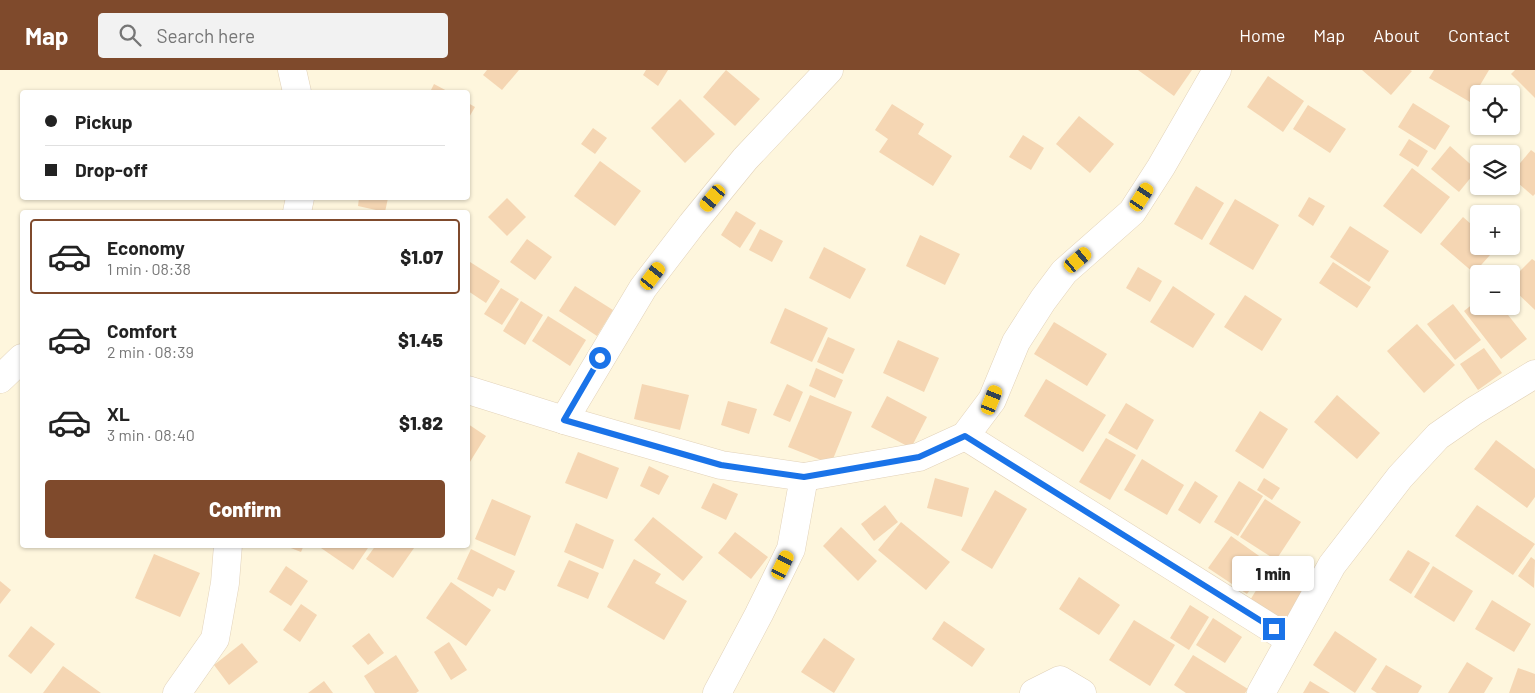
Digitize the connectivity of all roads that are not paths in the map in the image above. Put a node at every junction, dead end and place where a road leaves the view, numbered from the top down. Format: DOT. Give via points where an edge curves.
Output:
graph roads {
  1 [pos="292,70"];
  2 [pos="829,70"];
  3 [pos="1217,70"];
  4 [pos="297,90"];
  5 [pos="20,360"];
  6 [pos="1535,374"];
  7 [pos="0,379"];
  8 [pos="470,391"];
  9 [pos="564,420"];
  10 [pos="965,436"];
  11 [pos="804,477"];
  12 [pos="228,548"];
  13 [pos="1290,640"];
  14 [pos="177,693"];
  15 [pos="717,693"];
  16 [pos="1034,693"];
  17 [pos="1082,693"];
  18 [pos="1261,693"];
  1 -- 4 [label="street"];
  2 -- 9 [label="street" via="745,159 643,288"];
  3 -- 10 [label="street" via="1132,212 1064,272 1043,300 1016,342 992,400"];
  5 -- 7 [label="street"];
  6 -- 13 [label="street" via="1438,436 1400,477 1332,565"];
  8 -- 9 [label="street"];
  9 -- 11 [label="street" via="721,465"];
  10 -- 11 [label="street" via="919,457"];
  10 -- 13 [label="street"];
  11 -- 15 [label="street" via="791,549"];
  12 -- 14 [label="street" via="215,639"];
  13 -- 18 [label="street"];
  16 -- 17 [label="street" via="1060,680"];
}
